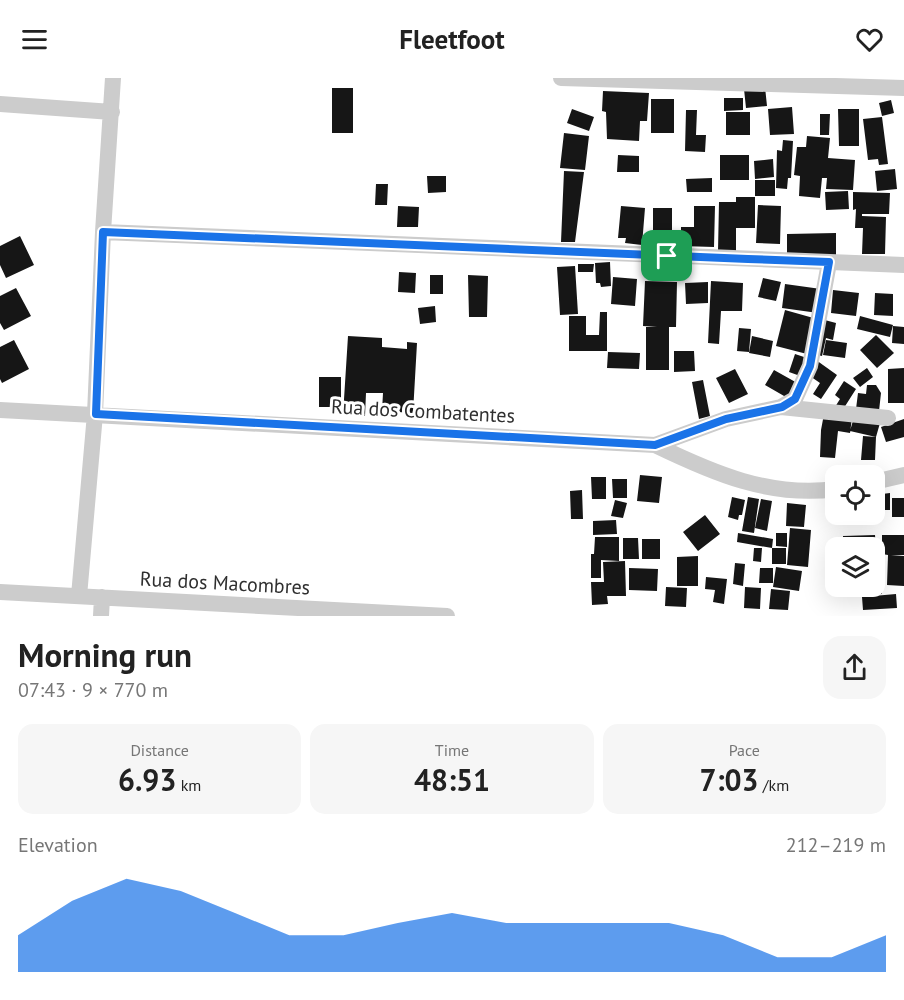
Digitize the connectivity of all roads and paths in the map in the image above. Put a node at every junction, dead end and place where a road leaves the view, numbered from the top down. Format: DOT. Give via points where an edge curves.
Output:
graph roads {
  1 [pos="113,78"];
  2 [pos="561,78"];
  3 [pos="587,79"];
  4 [pos="904,88"];
  5 [pos="0,105"];
  6 [pos="112,112"];
  7 [pos="103,232"];
  8 [pos="829,262"];
  9 [pos="904,265"];
  10 [pos="782,407"];
  11 [pos="0,410"];
  12 [pos="96,414"];
  13 [pos="888,418"];
  14 [pos="655,445"];
  15 [pos="904,476"];
  16 [pos="885,480"];
  17 [pos="825,490"];
  18 [pos="0,592"];
  19 [pos="79,596"];
  20 [pos="102,597"];
  21 [pos="101,616"];
  22 [pos="447,616"];
  1 -- 6 [label="street"];
  2 -- 3 [label="street"];
  3 -- 4 [label="street"];
  5 -- 6 [label="street"];
  6 -- 7 [label="street"];
  7 -- 8 [label="street"];
  7 -- 12 [label="street"];
  8 -- 9 [label="street"];
  8 -- 10 [label="street" via="810,366 795,399"];
  10 -- 13 [label="street"];
  10 -- 14 [label="street" via="732,417"];
  11 -- 12 [label="street, Rua dos Combatentes"];
  12 -- 14 [label="street, Rua dos Combatentes"];
  12 -- 19 [label="street"];
  14 -- 17 [label="street, Rua dos Combatentes" via="705,469 760,486 794,492"];
  15 -- 16 [label="street"];
  18 -- 19 [label="street, Rua dos Macombres"];
  19 -- 20 [label="street, Rua dos Macombres"];
  20 -- 21 [label="street"];
  20 -- 22 [label="street, Rua dos Macombres"];
}
